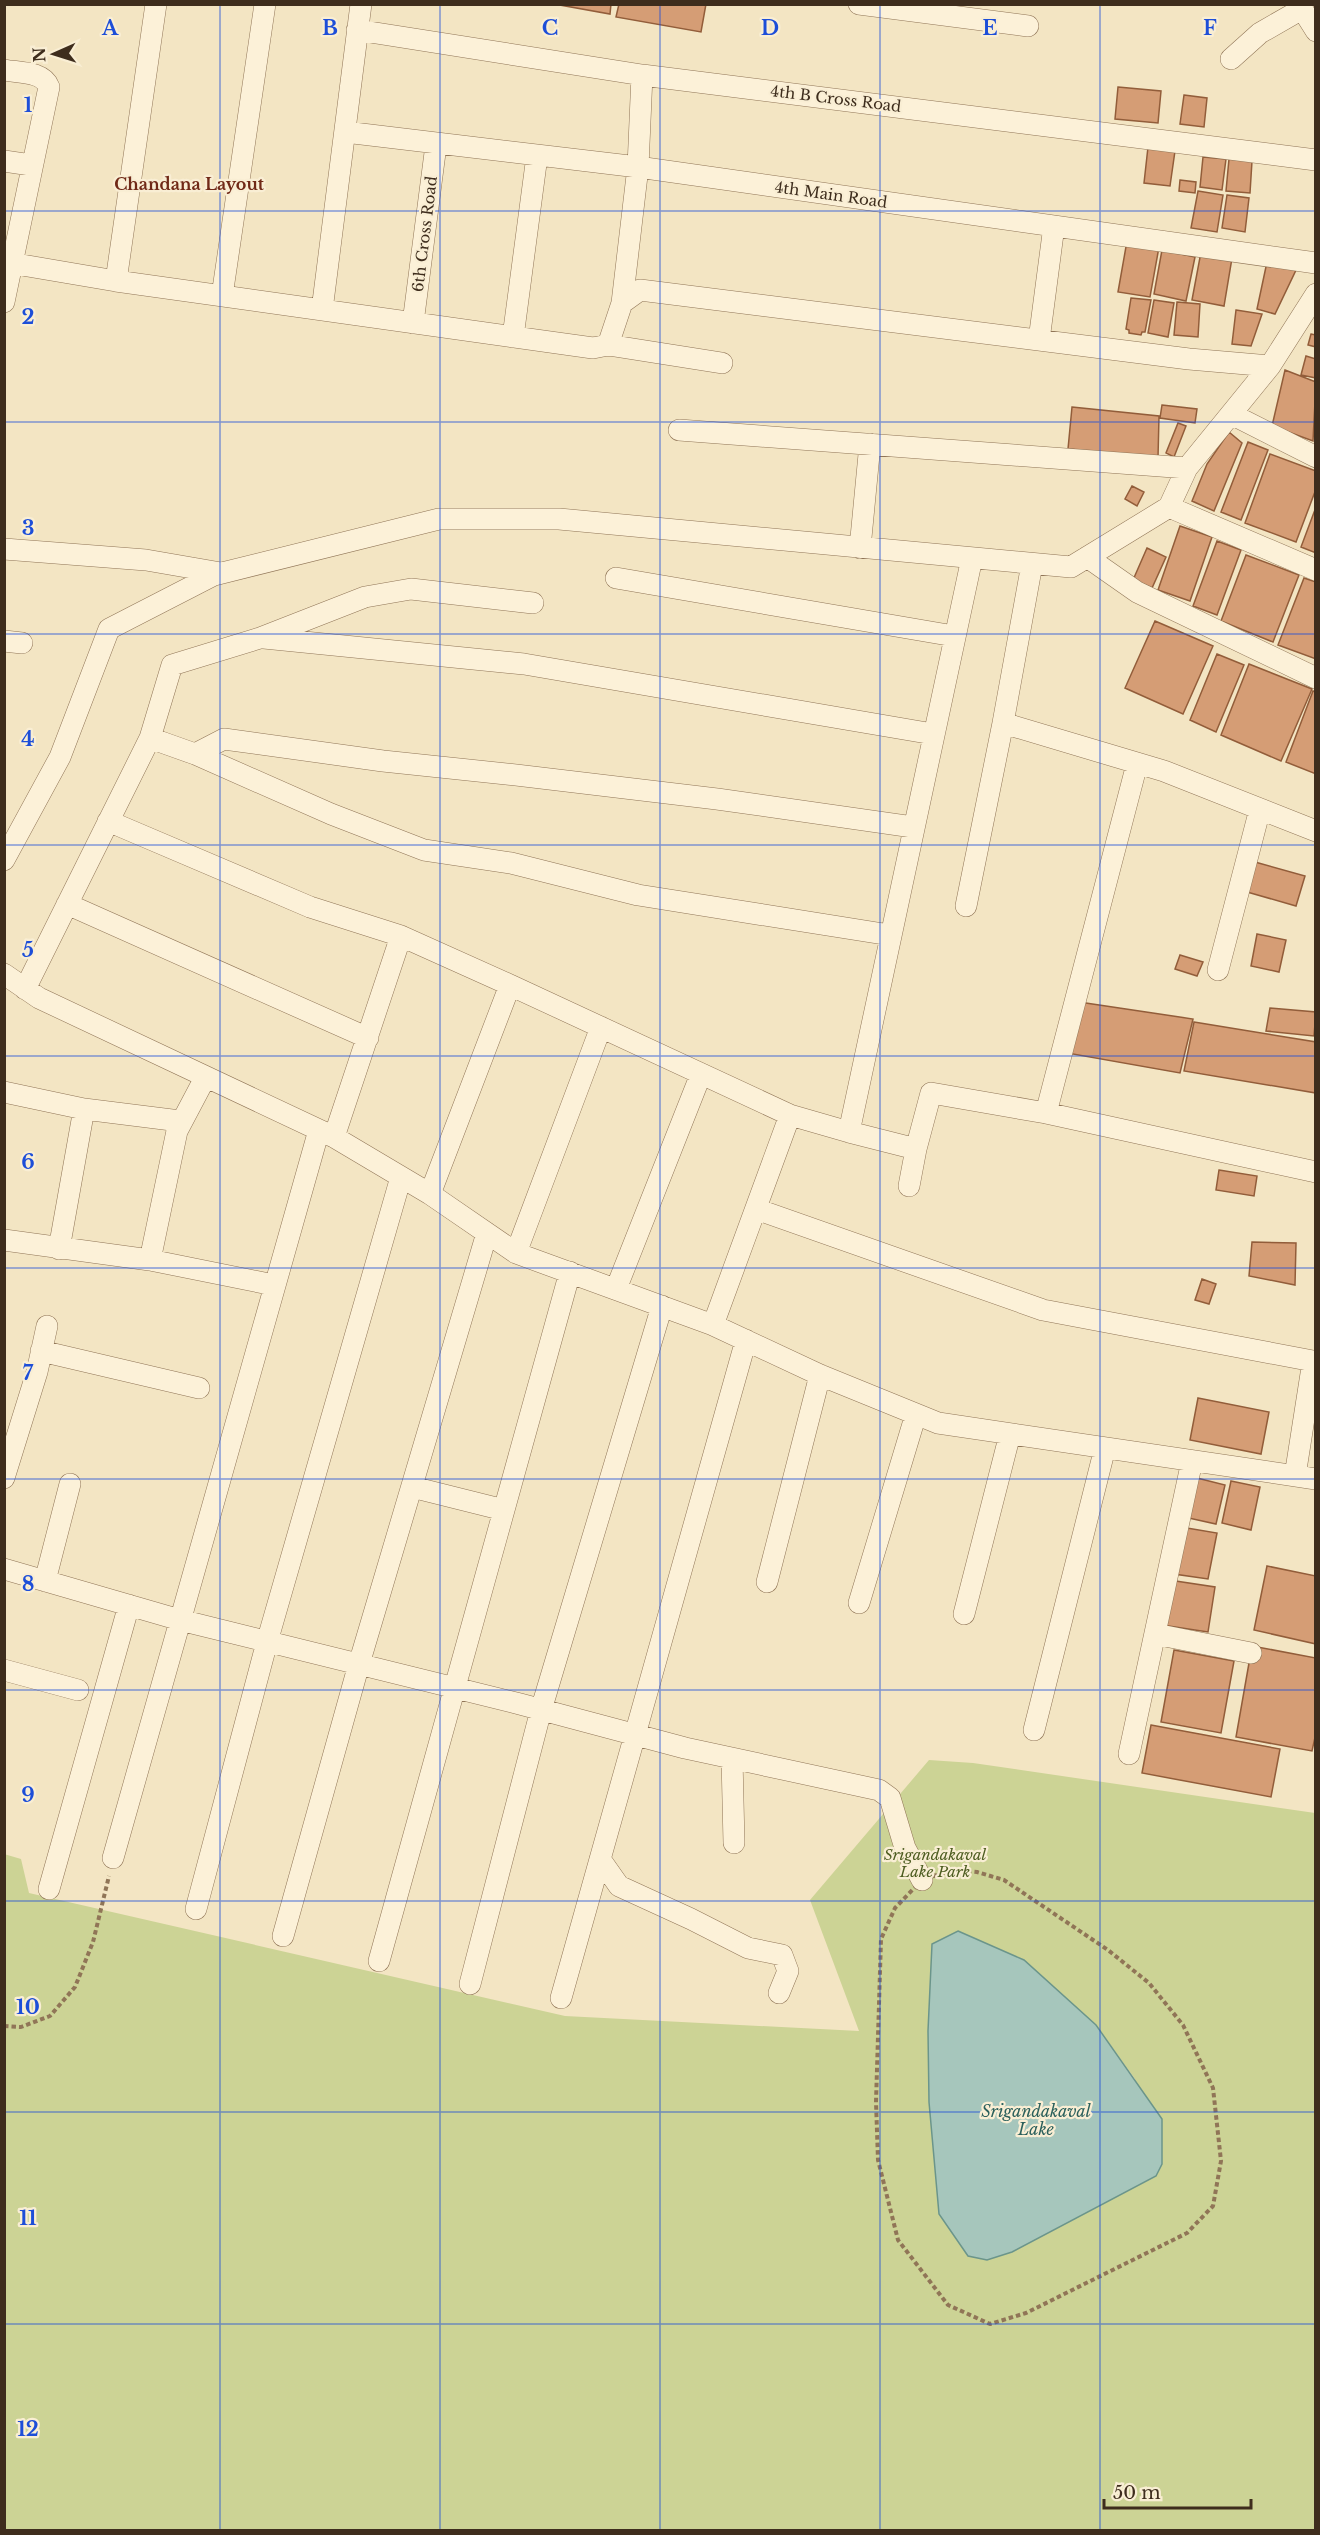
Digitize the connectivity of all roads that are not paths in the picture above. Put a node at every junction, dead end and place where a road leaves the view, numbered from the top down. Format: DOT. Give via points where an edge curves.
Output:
graph roads {
  1 [pos="156,4"];
  2 [pos="265,4"];
  3 [pos="360,4"];
  4 [pos="859,4"];
  5 [pos="896,6"];
  6 [pos="1301,7"];
  7 [pos="1028,26"];
  8 [pos="357,30"];
  9 [pos="1316,31"];
  10 [pos="1231,59"];
  11 [pos="4,70"];
  12 [pos="642,75"];
  13 [pos="345,132"];
  14 [pos="436,144"];
  15 [pos="537,156"];
  16 [pos="1316,160"];
  17 [pos="4,161"];
  18 [pos="31,165"];
  19 [pos="638,168"];
  20 [pos="1054,226"];
  21 [pos="9,263"];
  22 [pos="1316,263"];
  23 [pos="116,281"];
  24 [pos="1316,294"];
  25 [pos="222,296"];
  26 [pos="4,302"];
  27 [pos="622,303"];
  28 [pos="322,310"];
  29 [pos="1308,322"];
  30 [pos="413,323"];
  31 [pos="513,337"];
  32 [pos="1039,340"];
  33 [pos="608,345"];
  34 [pos="722,363"];
  35 [pos="1270,366"];
  36 [pos="1233,415"];
  37 [pos="679,430"];
  38 [pos="870,444"];
  39 [pos="1316,457"];
  40 [pos="1187,468"];
  41 [pos="1169,507"];
  42 [pos="860,548"];
  43 [pos="4,549"];
  44 [pos="1087,557"];
  45 [pos="972,558"];
  46 [pos="1032,564"];
  47 [pos="1316,570"];
  48 [pos="221,573"];
  49 [pos="616,578"];
  50 [pos="533,603"];
  51 [pos="954,636"];
  52 [pos="260,638"];
  53 [pos="1316,678"];
  54 [pos="1003,723"];
  55 [pos="933,734"];
  56 [pos="150,738"];
  57 [pos="195,754"];
  58 [pos="1137,764"];
  59 [pos="1260,810"];
  60 [pos="108,821"];
  61 [pos="913,827"];
  62 [pos="1316,831"];
  63 [pos="4,860"];
  64 [pos="67,904"];
  65 [pos="966,906"];
  66 [pos="890,935"];
  67 [pos="400,936"];
  68 [pos="1218,970"];
  69 [pos="4,974"];
  70 [pos="510,985"];
  71 [pos="25,989"];
  72 [pos="601,1027"];
  73 [pos="368,1038"];
  74 [pos="701,1074"];
  75 [pos="205,1078"];
  76 [pos="4,1092"];
  77 [pos="84,1108"];
  78 [pos="1046,1113"];
  79 [pos="790,1115"];
  80 [pos="180,1121"];
  81 [pos="849,1132"];
  82 [pos="327,1134"];
  83 [pos="911,1148"];
  84 [pos="1316,1172"];
  85 [pos="401,1177"];
  86 [pos="909,1186"];
  87 [pos="430,1194"];
  88 [pos="756,1209"];
  89 [pos="488,1233"];
  90 [pos="4,1240"];
  91 [pos="59,1249"];
  92 [pos="516,1253"];
  93 [pos="150,1260"];
  94 [pos="570,1272"];
  95 [pos="274,1285"];
  96 [pos="616,1289"];
  97 [pos="662,1306"];
  98 [pos="712,1324"];
  99 [pos="47,1326"];
  100 [pos="746,1340"];
  101 [pos="41,1351"];
  102 [pos="820,1375"];
  103 [pos="199,1388"];
  104 [pos="916,1414"];
  105 [pos="1010,1434"];
  106 [pos="1105,1448"];
  107 [pos="1192,1461"];
  108 [pos="4,1478"];
  109 [pos="1305,1478"];
  110 [pos="70,1484"];
  111 [pos="412,1487"];
  112 [pos="504,1510"];
  113 [pos="4,1569"];
  114 [pos="45,1581"];
  115 [pos="767,1582"];
  116 [pos="859,1603"];
  117 [pos="129,1605"];
  118 [pos="964,1614"];
  119 [pos="180,1620"];
  120 [pos="1155,1634"];
  121 [pos="267,1642"];
  122 [pos="1251,1653"];
  123 [pos="359,1664"];
  124 [pos="4,1671"];
  125 [pos="454,1688"];
  126 [pos="78,1690"];
  127 [pos="541,1710"];
  128 [pos="1034,1730"];
  129 [pos="635,1735"];
  130 [pos="1129,1754"];
  131 [pos="732,1758"];
  132 [pos="734,1843"];
  133 [pos="113,1858"];
  134 [pos="600,1859"];
  135 [pos="922,1880"];
  136 [pos="49,1888"];
  137 [pos="196,1909"];
  138 [pos="283,1936"];
  139 [pos="379,1961"];
  140 [pos="470,1984"];
  141 [pos="779,1994"];
  142 [pos="561,1998"];
  1 -- 23 [label="street"];
  2 -- 25 [label="street"];
  3 -- 8 [label="street"];
  4 -- 5 [label="street"];
  5 -- 7 [label="street"];
  6 -- 9 [label="street"];
  6 -- 10 [label="street" via="1260,33"];
  8 -- 12 [label="street, 4th B Cross Road"];
  8 -- 13 [label="street"];
  11 -- 18 [label="street" via="37,76 49,87"];
  12 -- 16 [label="street, 4th B Cross Road"];
  12 -- 19 [label="street"];
  13 -- 14 [label="street, 4th Main Road"];
  13 -- 28 [label="street"];
  14 -- 15 [label="street, 4th Main Road"];
  14 -- 30 [label="street, 6th Cross Road"];
  15 -- 19 [label="street, 4th Main Road"];
  15 -- 31 [label="street"];
  17 -- 18 [label="street"];
  18 -- 21 [label="street"];
  19 -- 20 [label="street, 4th Main Road"];
  19 -- 27 [label="street"];
  20 -- 22 [label="street, 4th Main Road"];
  20 -- 32 [label="street"];
  21 -- 23 [label="street"];
  21 -- 26 [label="street"];
  23 -- 25 [label="street"];
  24 -- 29 [label="street"];
  25 -- 28 [label="street"];
  27 -- 32 [label="street" via="640,290 677,293"];
  27 -- 33 [label="street"];
  28 -- 30 [label="street"];
  29 -- 35 [label="street"];
  30 -- 31 [label="street"];
  31 -- 33 [label="street" via="593,348"];
  32 -- 35 [label="street"];
  33 -- 34 [label="street"];
  35 -- 36 [label="street"];
  36 -- 39 [label="street"];
  36 -- 40 [label="street"];
  37 -- 38 [label="street"];
  38 -- 40 [label="street"];
  38 -- 42 [label="street"];
  40 -- 41 [label="street"];
  41 -- 44 [label="street"];
  41 -- 47 [label="street"];
  42 -- 45 [label="street"];
  42 -- 48 [label="street" via="559,519 439,519"];
  43 -- 48 [label="street" via="146,560"];
  44 -- 46 [label="street" via="1071,567"];
  44 -- 53 [label="street" via="1137,592"];
  45 -- 46 [label="street"];
  45 -- 51 [label="street"];
  46 -- 54 [label="street"];
  48 -- 63 [label="street" via="110,629 60,757"];
  49 -- 51 [label="street"];
  50 -- 52 [label="street" via="411,589 364,597"];
  51 -- 55 [label="street"];
  52 -- 55 [label="street" via="524,664"];
  52 -- 56 [label="street" via="172,664"];
  54 -- 58 [label="street"];
  54 -- 65 [label="street"];
  55 -- 61 [label="street"];
  56 -- 57 [label="street"];
  56 -- 60 [label="street"];
  57 -- 61 [label="street" via="224,739"];
  57 -- 66 [label="street" via="424,850 511,863 638,896"];
  58 -- 59 [label="street"];
  58 -- 78 [label="street"];
  59 -- 62 [label="street"];
  59 -- 68 [label="street"];
  60 -- 64 [label="street"];
  60 -- 67 [label="street" via="310,907"];
  61 -- 66 [label="street"];
  64 -- 71 [label="street"];
  64 -- 73 [label="street"];
  66 -- 81 [label="street"];
  67 -- 70 [label="street"];
  67 -- 73 [label="street"];
  69 -- 71 [label="street"];
  70 -- 72 [label="street"];
  70 -- 87 [label="street"];
  71 -- 75 [label="street"];
  72 -- 74 [label="street"];
  72 -- 92 [label="street"];
  73 -- 82 [label="street"];
  74 -- 79 [label="street"];
  74 -- 96 [label="street"];
  75 -- 80 [label="street"];
  75 -- 82 [label="street"];
  76 -- 77 [label="street"];
  77 -- 80 [label="street"];
  77 -- 91 [label="street"];
  78 -- 83 [label="street" via="931,1093"];
  78 -- 84 [label="street"];
  79 -- 81 [label="street"];
  79 -- 88 [label="street"];
  80 -- 93 [label="street"];
  81 -- 83 [label="street"];
  82 -- 85 [label="street"];
  82 -- 95 [label="street"];
  83 -- 86 [label="street"];
  85 -- 87 [label="street"];
  85 -- 121 [label="street"];
  87 -- 89 [label="street"];
  88 -- 98 [label="street"];
  88 -- 109 [label="street" via="1043,1310 1313,1362"];
  89 -- 92 [label="street"];
  89 -- 111 [label="street"];
  90 -- 91 [label="street"];
  91 -- 93 [label="street"];
  92 -- 94 [label="street"];
  93 -- 95 [label="street"];
  94 -- 96 [label="street"];
  94 -- 112 [label="street"];
  95 -- 119 [label="street"];
  96 -- 97 [label="street"];
  97 -- 98 [label="street"];
  97 -- 127 [label="street"];
  98 -- 100 [label="street"];
  99 -- 101 [label="street"];
  100 -- 102 [label="street"];
  100 -- 129 [label="street"];
  101 -- 103 [label="street"];
  101 -- 108 [label="street"];
  102 -- 104 [label="street"];
  102 -- 115 [label="street"];
  104 -- 105 [label="street" via="938,1423"];
  104 -- 116 [label="street"];
  105 -- 106 [label="street"];
  105 -- 118 [label="street"];
  106 -- 107 [label="street"];
  106 -- 128 [label="street"];
  107 -- 109 [label="street"];
  107 -- 120 [label="street"];
  110 -- 114 [label="street"];
  111 -- 112 [label="street"];
  111 -- 123 [label="street"];
  112 -- 125 [label="street"];
  113 -- 114 [label="street"];
  114 -- 117 [label="street"];
  117 -- 119 [label="street"];
  117 -- 136 [label="street"];
  119 -- 121 [label="street"];
  119 -- 133 [label="street"];
  120 -- 122 [label="street"];
  120 -- 130 [label="street"];
  121 -- 123 [label="street"];
  121 -- 137 [label="street"];
  123 -- 125 [label="street"];
  123 -- 138 [label="street"];
  124 -- 126 [label="street"];
  125 -- 127 [label="street"];
  125 -- 139 [label="street"];
  127 -- 129 [label="street"];
  127 -- 140 [label="street"];
  129 -- 131 [label="street"];
  129 -- 134 [label="street"];
  131 -- 132 [label="street"];
  131 -- 135 [label="street" via="879,1790 890,1798 904,1848"];
  134 -- 141 [label="street" via="619,1886 747,1948 782,1955 788,1971"];
  134 -- 142 [label="street"];
}
